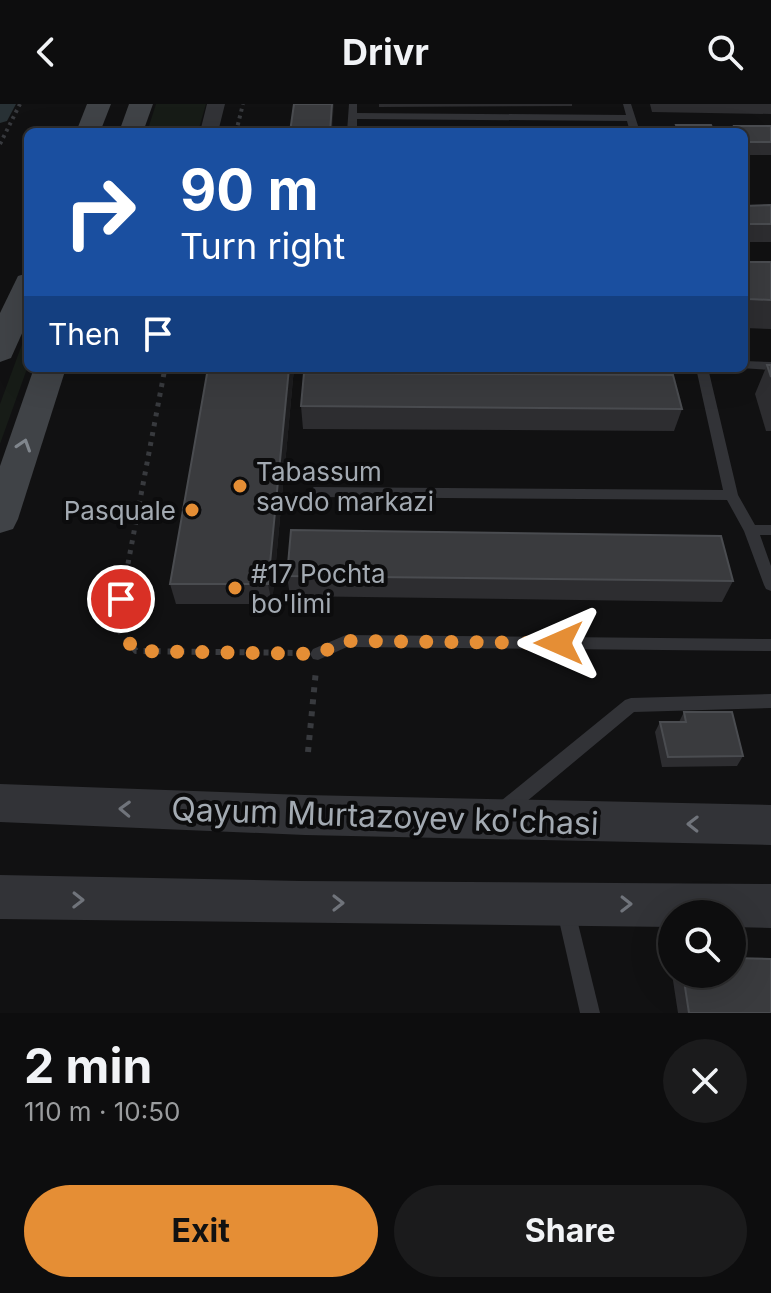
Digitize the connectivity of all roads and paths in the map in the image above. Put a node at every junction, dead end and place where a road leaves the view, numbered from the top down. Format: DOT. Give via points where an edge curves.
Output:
graph roads {
  1 [pos="20,104"];
  2 [pos="99,104"];
  3 [pos="141,104"];
  4 [pos="216,104"];
  5 [pos="243,104"];
  6 [pos="353,104"];
  7 [pos="627,104"];
  8 [pos="352,116"];
  9 [pos="631,118"];
  10 [pos="90,128"];
  11 [pos="132,128"];
  12 [pos="210,128"];
  13 [pos="237,128"];
  14 [pos="352,128"];
  15 [pos="634,128"];
  16 [pos="0,144"];
  17 [pos="24,292"];
  18 [pos="0,351"];
  19 [pos="748,365"];
  20 [pos="771,366"];
  21 [pos="49,372"];
  22 [pos="164,372"];
  23 [pos="703,372"];
  24 [pos="314,492"];
  25 [pos="731,495"];
  26 [pos="0,519"];
  27 [pos="751,530"];
  28 [pos="771,530"];
  29 [pos="771,585"];
  30 [pos="771,645"];
  31 [pos="318,654"];
  32 [pos="771,701"];
  33 [pos="308,752"];
  34 [pos="0,803"];
  35 [pos="492,820"];
  36 [pos="771,825"];
  37 [pos="0,897"];
  38 [pos="564,902"];
  39 [pos="771,906"];
  40 [pos="590,1013"];
  1 -- 16 [label="path"];
  2 -- 10 [label="main road"];
  3 -- 11 [label="main road"];
  4 -- 12 [label="street"];
  5 -- 13 [label="path"];
  6 -- 8 [label="lane"];
  7 -- 9 [label="lane"];
  8 -- 9 [label="lane"];
  8 -- 14 [label="lane"];
  9 -- 15 [label="lane"];
  17 -- 18 [label="main road"];
  19 -- 20 [label="lane"];
  26 -- 21 [label="main road, one-way"];
  22 -- 31 [label="path" via="116,627 136,651"];
  23 -- 25 [label="lane"];
  24 -- 25 [label="lane"];
  25 -- 27 [label="lane"];
  27 -- 28 [label="lane"];
  27 -- 29 [label="lane"];
  30 -- 31 [label="lane" via="346,641"];
  31 -- 33 [label="path"];
  32 -- 35 [label="lane" via="631,705"];
  35 -- 34 [label="street, Qayum Murtazoyev ko'chasi, one-way"];
  36 -- 35 [label="street, Qayum Murtazoyev ko'chasi, one-way"];
  37 -- 38 [label="street, one-way"];
  38 -- 39 [label="street, one-way"];
  38 -- 40 [label="lane"];
}
